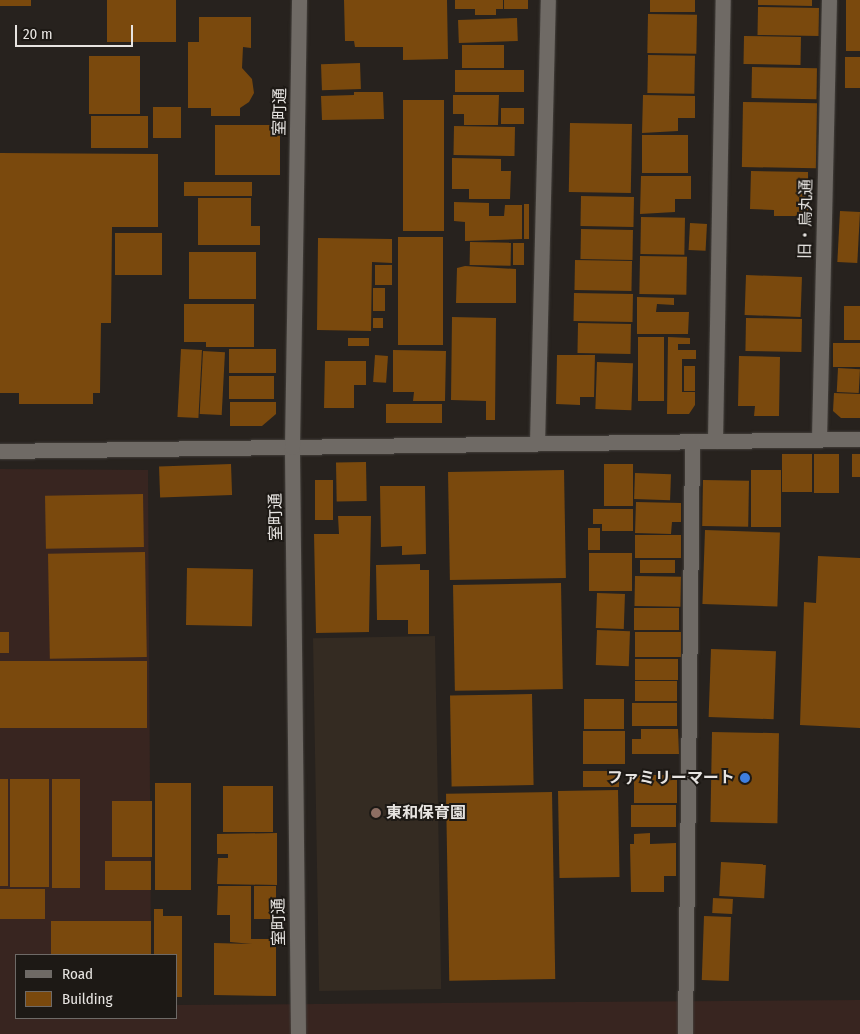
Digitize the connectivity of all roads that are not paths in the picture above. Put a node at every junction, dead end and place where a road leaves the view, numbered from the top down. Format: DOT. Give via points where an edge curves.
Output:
graph roads {
  1 [pos="299,0"];
  2 [pos="548,0"];
  3 [pos="723,0"];
  4 [pos="829,0"];
  5 [pos="860,438"];
  6 [pos="819,439"];
  7 [pos="692,441"];
  8 [pos="715,441"];
  9 [pos="537,443"];
  10 [pos="292,447"];
  11 [pos="0,451"];
  12 [pos="298,1034"];
  13 [pos="685,1034"];
  1 -- 10 [label="street, 室町通"];
  2 -- 9 [label="street"];
  3 -- 8 [label="street"];
  4 -- 6 [label="street, 旧・烏丸通"];
  5 -- 6 [label="street"];
  6 -- 8 [label="street"];
  7 -- 8 [label="street"];
  7 -- 9 [label="street"];
  7 -- 13 [label="street"];
  9 -- 10 [label="street"];
  10 -- 11 [label="street"];
  10 -- 12 [label="street, 室町通"];
}
